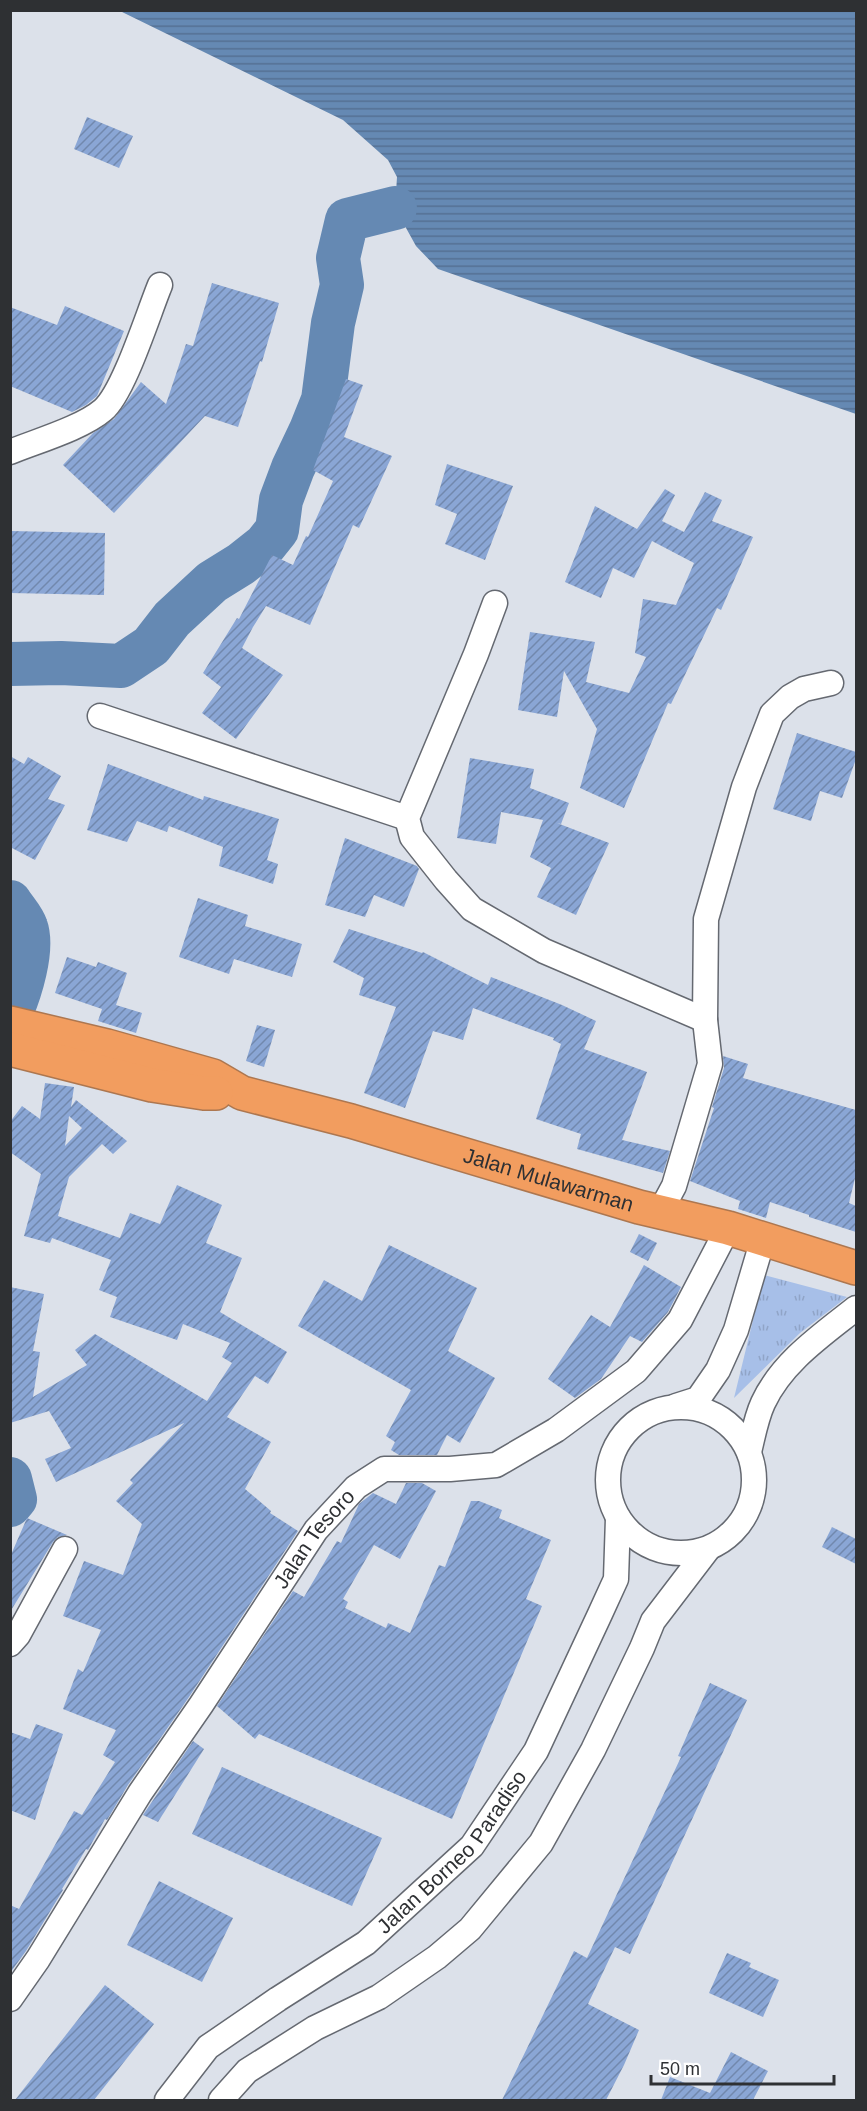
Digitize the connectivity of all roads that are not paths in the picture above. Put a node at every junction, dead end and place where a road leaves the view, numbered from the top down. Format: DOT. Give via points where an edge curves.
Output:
graph roads {
  1 [pos="160,285"];
  2 [pos="10,452"];
  3 [pos="495,603"];
  4 [pos="831,684"];
  5 [pos="100,716"];
  6 [pos="407,818"];
  7 [pos="705,1020"];
  8 [pos="10,1023"];
  9 [pos="32,1046"];
  10 [pos="660,1212"];
  11 [pos="728,1228"];
  12 [pos="763,1239"];
  13 [pos="856,1268"];
  14 [pos="856,1308"];
  15 [pos="676,1406"];
  16 [pos="749,1452"];
  17 [pos="618,1518"];
  18 [pos="65,1549"];
  19 [pos="708,1550"];
  20 [pos="10,1644"];
  21 [pos="10,1999"];
  22 [pos="167,2100"];
  23 [pos="221,2100"];
  1 -- 2 [label="street" via="117,393 104,410 86,422"];
  3 -- 6 [label="street"];
  4 -- 7 [label="street" via="804,688 772,714 744,787 706,919"];
  5 -- 6 [label="street"];
  6 -- 7 [label="street" via="412,837 472,909 544,951"];
  7 -- 10 [label="street" via="710,1064 674,1186"];
  8 -- 9 [label="highway, Jalan Mulawarman"];
  9 -- 10 [label="highway, Jalan Mulawarman" via="107,1046 213,1076 242,1093"];
  10 -- 11 [label="highway, Jalan Mulawarman"];
  11 -- 12 [label="highway, Jalan Mulawarman"];
  11 -- 21 [label="street, Jalan Tesoro" via="680,1320 636,1371 556,1430 496,1465 384,1469 356,1487 316,1530 140,1793"];
  12 -- 13 [label="highway, Jalan Mulawarman"];
  12 -- 15 [label="street" via="736,1330 718,1370 698,1399"];
  14 -- 16 [label="street" via="801,1353 773,1386 763,1404"];
  15 -- 16 [label="street" via="694,1407 728,1422"];
  15 -- 17 [label="street" via="651,1412 630,1426 615,1446 608,1487"];
  16 -- 19 [label="street" via="755,1475 753,1499 744,1520 728,1538"];
  17 -- 19 [label="street" via="635,1538 657,1550 682,1554"];
  17 -- 22 [label="street, Jalan Borneo Paradiso" via="616,1579 536,1751 472,1846 366,1943 208,2047"];
  18 -- 20 [label="street"];
  19 -- 23 [label="street" via="653,1621 592,1750 542,1843 470,1929 379,1997 315,2028 247,2071"];
}
